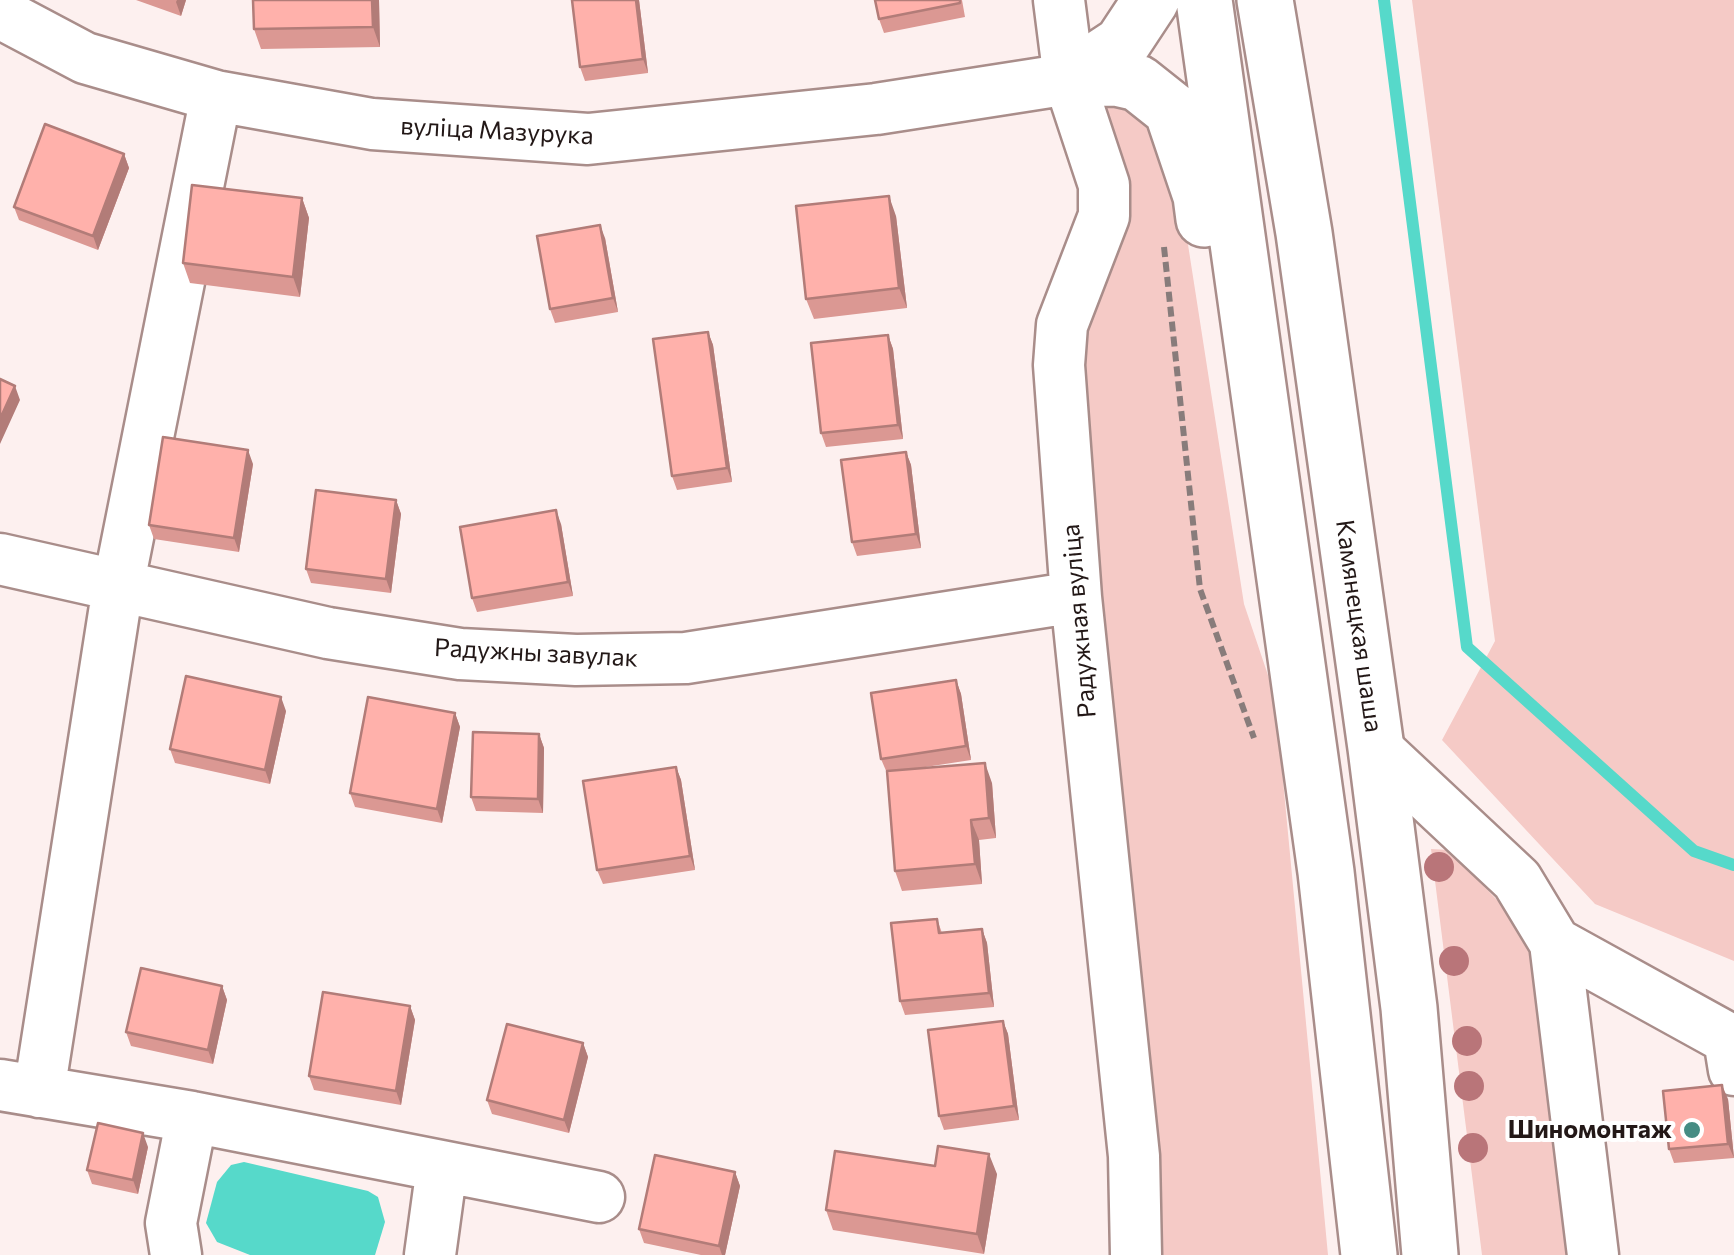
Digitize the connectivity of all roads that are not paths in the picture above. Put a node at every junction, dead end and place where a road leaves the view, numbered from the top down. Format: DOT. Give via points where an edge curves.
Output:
graph roads {
  1 [pos="1058,0"];
  2 [pos="1151,0"];
  3 [pos="1204,0"];
  4 [pos="1265,0"];
  5 [pos="0,13"];
  6 [pos="1069,79"];
  7 [pos="216,96"];
  8 [pos="0,559"];
  9 [pos="118,587"];
  10 [pos="1076,597"];
  11 [pos="1297,692"];
  12 [pos="1376,748"];
  13 [pos="1555,942"];
  14 [pos="1732,1050"];
  15 [pos="20,1088"];
  16 [pos="192,1117"];
  17 [pos="442,1167"];
  18 [pos="599,1197"];
  19 [pos="176,1255"];
  20 [pos="430,1255"];
  21 [pos="1136,1255"];
  22 [pos="1369,1255"];
  23 [pos="1430,1255"];
  24 [pos="1592,1255"];
  1 -- 6 [label="street, Радужная вуліца"];
  2 -- 6 [label="main road" via="1122,44"];
  3 -- 11 [label="main road"];
  4 -- 12 [label="main road, Камянецкая шаша"];
  5 -- 7 [label="street, вуліца Мазурука" via="84,58"];
  6 -- 7 [label="street, вуліца Мазурука" via="588,139 372,124"];
  6 -- 10 [label="street, Радужная вуліца" via="1104,186 1104,216 1062,325 1058,366"];
  6 -- 11 [label="main road" via="1138,83 1172,110 1181,128 1201,196 1254,585"];
  7 -- 9 [label="street"];
  8 -- 9 [label="street, Радужны завулак"];
  9 -- 10 [label="street, Радужны завулак" via="328,633 460,654 576,660 686,658"];
  9 -- 15 [label="street"];
  10 -- 21 [label="street, Радужная вуліца" via="1134,1156"];
  11 -- 22 [label="main road" via="1342,1002"];
  12 -- 13 [label="street" via="1517,880"];
  12 -- 23 [label="main road, Камянецкая шаша" via="1409,1008"];
  13 -- 14 [label="street"];
  13 -- 24 [label="street"];
  15 -- 16 [label="street"];
  16 -- 17 [label="street"];
  16 -- 19 [label="street" via="171,1223"];
  17 -- 18 [label="street"];
  17 -- 20 [label="street"];
}
